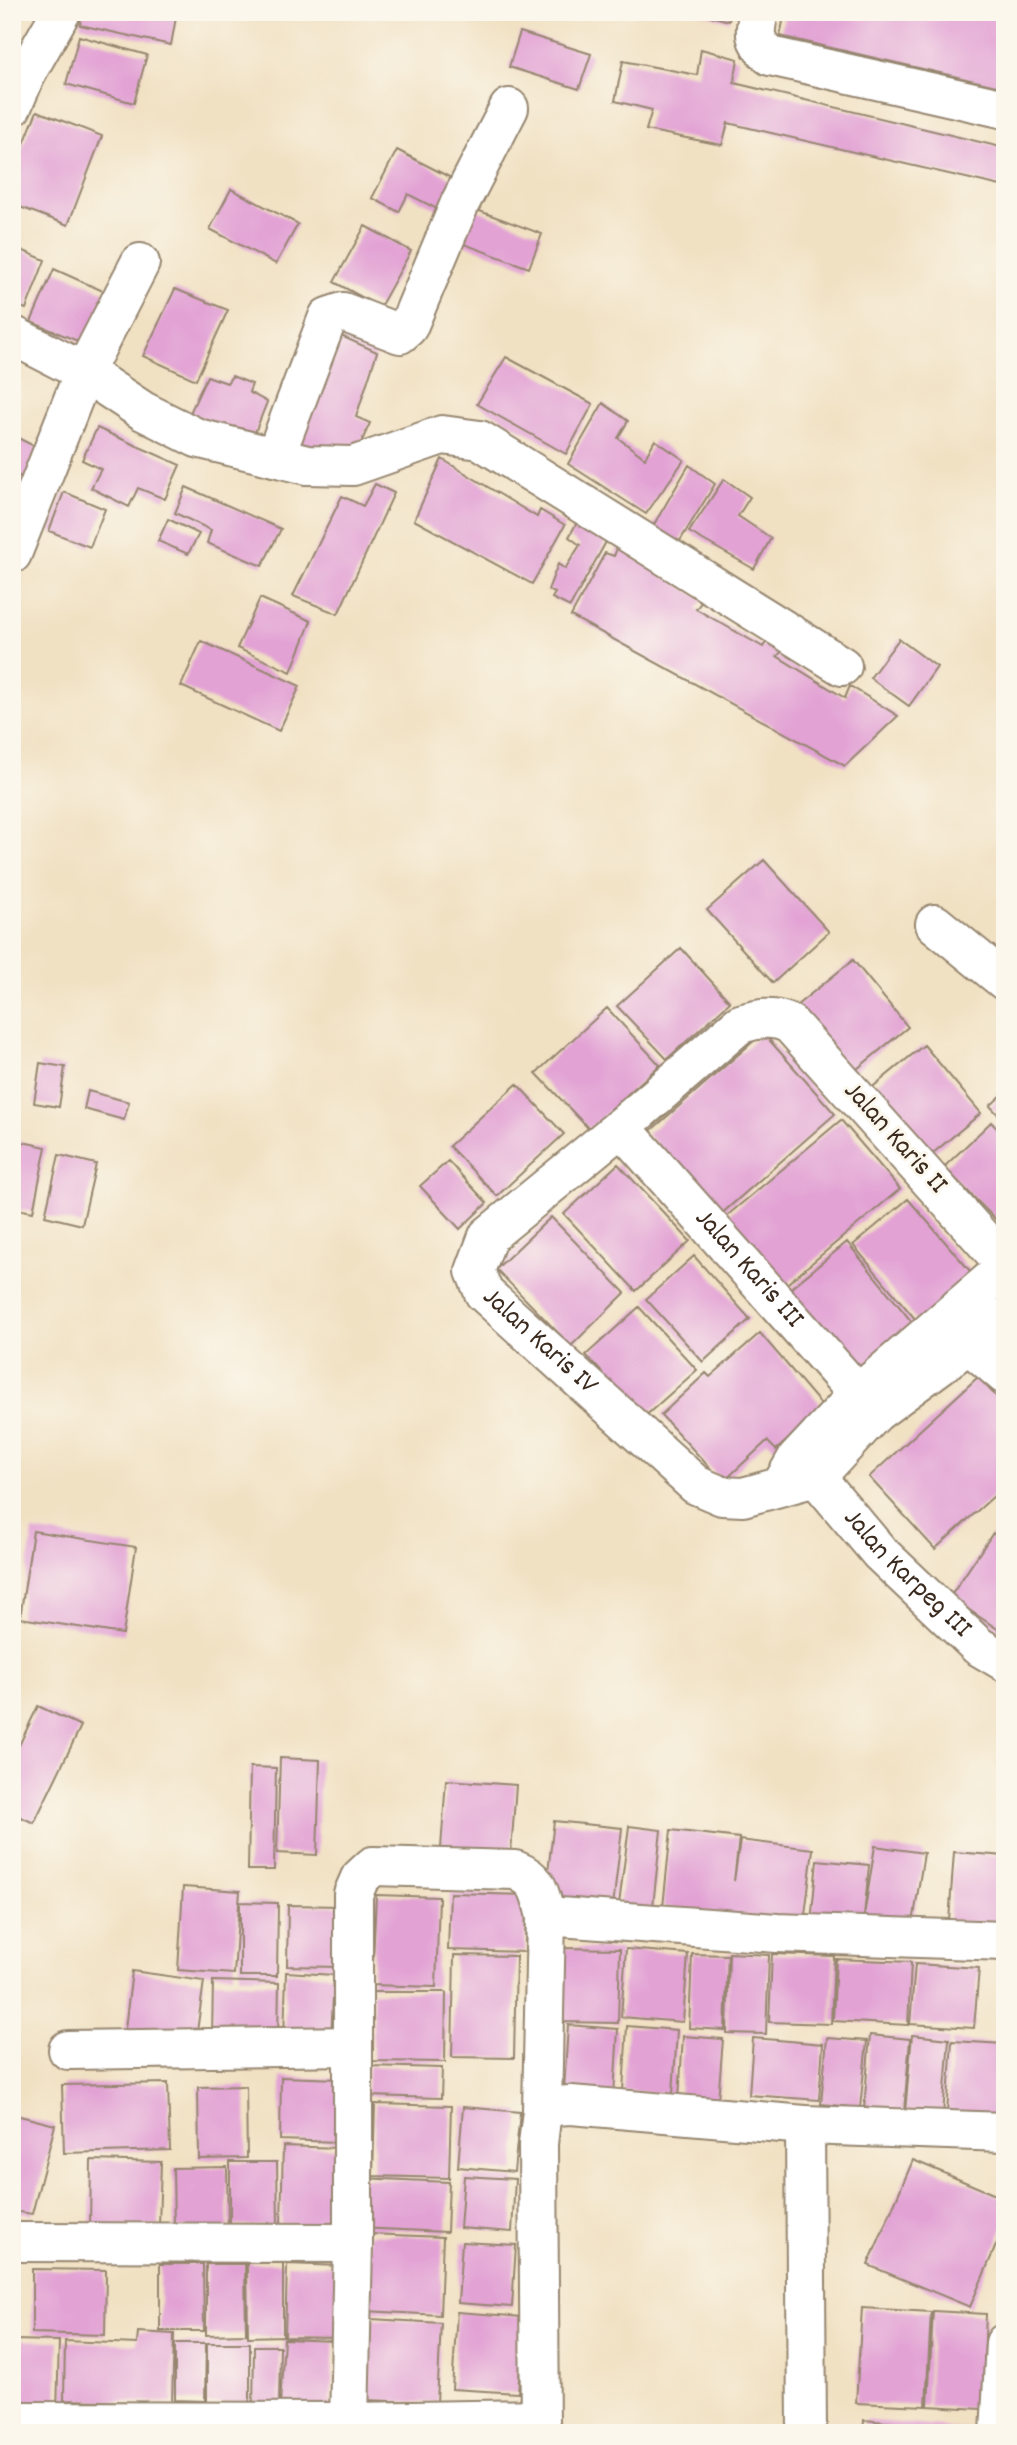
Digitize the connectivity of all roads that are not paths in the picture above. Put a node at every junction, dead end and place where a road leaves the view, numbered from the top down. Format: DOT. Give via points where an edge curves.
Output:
graph roads {
  1 [pos="61,12"];
  2 [pos="759,12"];
  3 [pos="12,107"];
  4 [pos="509,108"];
  5 [pos="1005,109"];
  6 [pos="140,263"];
  7 [pos="12,335"];
  8 [pos="84,372"];
  9 [pos="275,457"];
  10 [pos="12,554"];
  11 [pos="842,666"];
  12 [pos="935,924"];
  13 [pos="1005,981"];
  14 [pos="779,1018"];
  15 [pos="621,1127"];
  16 [pos="1005,1266"];
  17 [pos="1005,1317"];
  18 [pos="967,1343"];
  19 [pos="1005,1375"];
  20 [pos="867,1404"];
  21 [pos="816,1477"];
  22 [pos="778,1489"];
  23 [pos="1005,1662"];
  24 [pos="546,1916"];
  25 [pos="1005,1941"];
  26 [pos="353,2046"];
  27 [pos="68,2050"];
  28 [pos="542,2111"];
  29 [pos="805,2125"];
  30 [pos="1005,2132"];
  31 [pos="12,2242"];
  32 [pos="353,2243"];
  33 [pos="1005,2343"];
  34 [pos="1002,2419"];
  35 [pos="12,2421"];
  36 [pos="349,2423"];
  37 [pos="540,2426"];
  38 [pos="807,2433"];
  1 -- 3 [label="street"];
  2 -- 5 [label="street" via="754,31 759,46 770,56"];
  4 -- 9 [label="street" via="460,203 408,327 400,334 343,312 328,317"];
  6 -- 8 [label="street"];
  7 -- 8 [label="street"];
  8 -- 9 [label="street" via="143,411 197,438"];
  8 -- 10 [label="street"];
  9 -- 11 [label="street" via="307,465 353,466 442,435 480,440"];
  12 -- 13 [label="street"];
  14 -- 15 [label="street, Jalan Karis IV" via="740,1024"];
  14 -- 16 [label="street, Jalan Karis II" via="807,1042"];
  15 -- 20 [label="street, Jalan Karis III"];
  15 -- 22 [label="street, Jalan Karis IV" via="488,1236 475,1271 484,1293 696,1485 722,1496 743,1497"];
  16 -- 20 [label="street"];
  17 -- 18 [label="street"];
  18 -- 19 [label="street"];
  18 -- 20 [label="street"];
  20 -- 21 [label="street"];
  20 -- 22 [label="street" via="796,1460"];
  21 -- 22 [label="street, Jalan Karis IV"];
  21 -- 23 [label="street, Jalan Karpeg III" via="880,1553 978,1646"];
  24 -- 25 [label="street" via="777,1933"];
  24 -- 26 [label="street" via="530,1876 515,1870 373,1866 360,1878 353,1894"];
  24 -- 28 [label="street"];
  26 -- 27 [label="street"];
  26 -- 32 [label="street"];
  28 -- 29 [label="street" via="571,2105"];
  28 -- 37 [label="street" via="538,2144"];
  29 -- 30 [label="street"];
  29 -- 38 [label="street"];
  31 -- 32 [label="street"];
  32 -- 36 [label="street"];
  33 -- 34 [label="street"];
  35 -- 36 [label="street"];
  36 -- 37 [label="street"];
}
